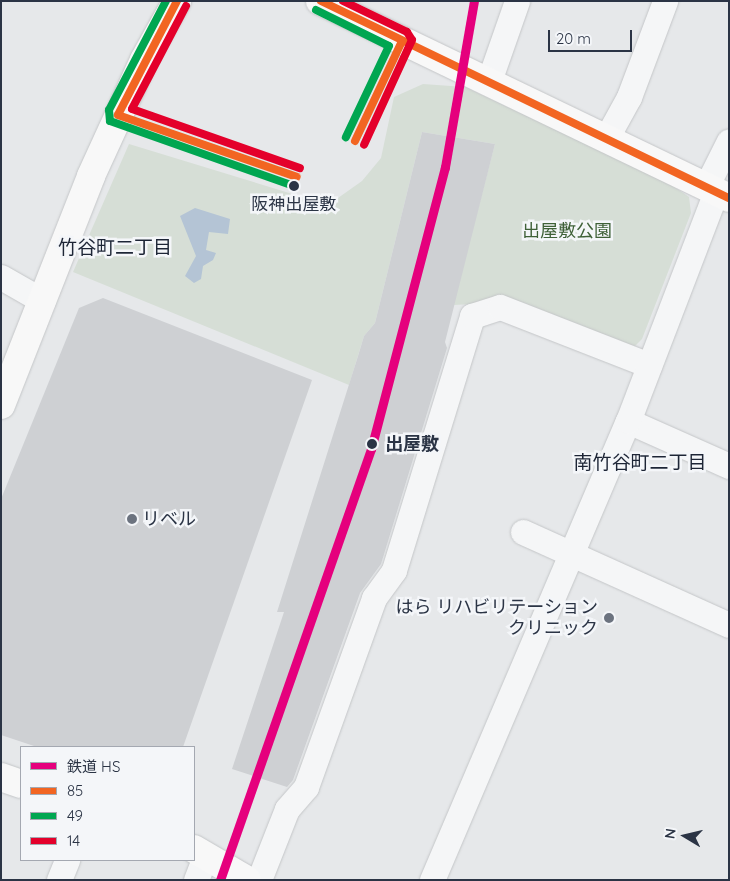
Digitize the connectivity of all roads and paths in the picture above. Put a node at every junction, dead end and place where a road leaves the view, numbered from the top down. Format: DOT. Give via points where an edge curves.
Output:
graph roads {
  1 [pos="177,1"];
  2 [pos="320,1"];
  3 [pos="516,1"];
  4 [pos="665,1"];
  5 [pos="489,81"];
  6 [pos="607,137"];
  7 [pos="729,141"];
  8 [pos="717,192"];
  9 [pos="1,277"];
  10 [pos="43,301"];
  11 [pos="649,365"];
  12 [pos="1,405"];
  13 [pos="628,421"];
  14 [pos="729,466"];
  15 [pos="523,532"];
  16 [pos="571,556"];
  17 [pos="729,625"];
  18 [pos="1,777"];
  19 [pos="20,784"];
  20 [pos="67,861"];
  21 [pos="198,862"];
  22 [pos="59,880"];
  23 [pos="247,880"];
  24 [pos="259,880"];
  25 [pos="432,880"];
  1 -- 10 [label="street" via="102,151"];
  2 -- 5 [label="street"];
  3 -- 5 [label="street"];
  4 -- 6 [label="street" via="630,96"];
  5 -- 6 [label="street"];
  6 -- 8 [label="street"];
  7 -- 8 [label="street"];
  8 -- 11 [label="street"];
  9 -- 10 [label="street"];
  10 -- 12 [label="street"];
  11 -- 13 [label="street"];
  11 -- 24 [label="street" via="500,307 472,316 394,570 374,598 306,787 288,809"];
  13 -- 14 [label="street"];
  13 -- 16 [label="street"];
  15 -- 16 [label="street"];
  16 -- 17 [label="street"];
  16 -- 25 [label="street"];
  18 -- 19 [label="street"];
  20 -- 22 [label="street"];
  21 -- 23 [label="street"];
}
